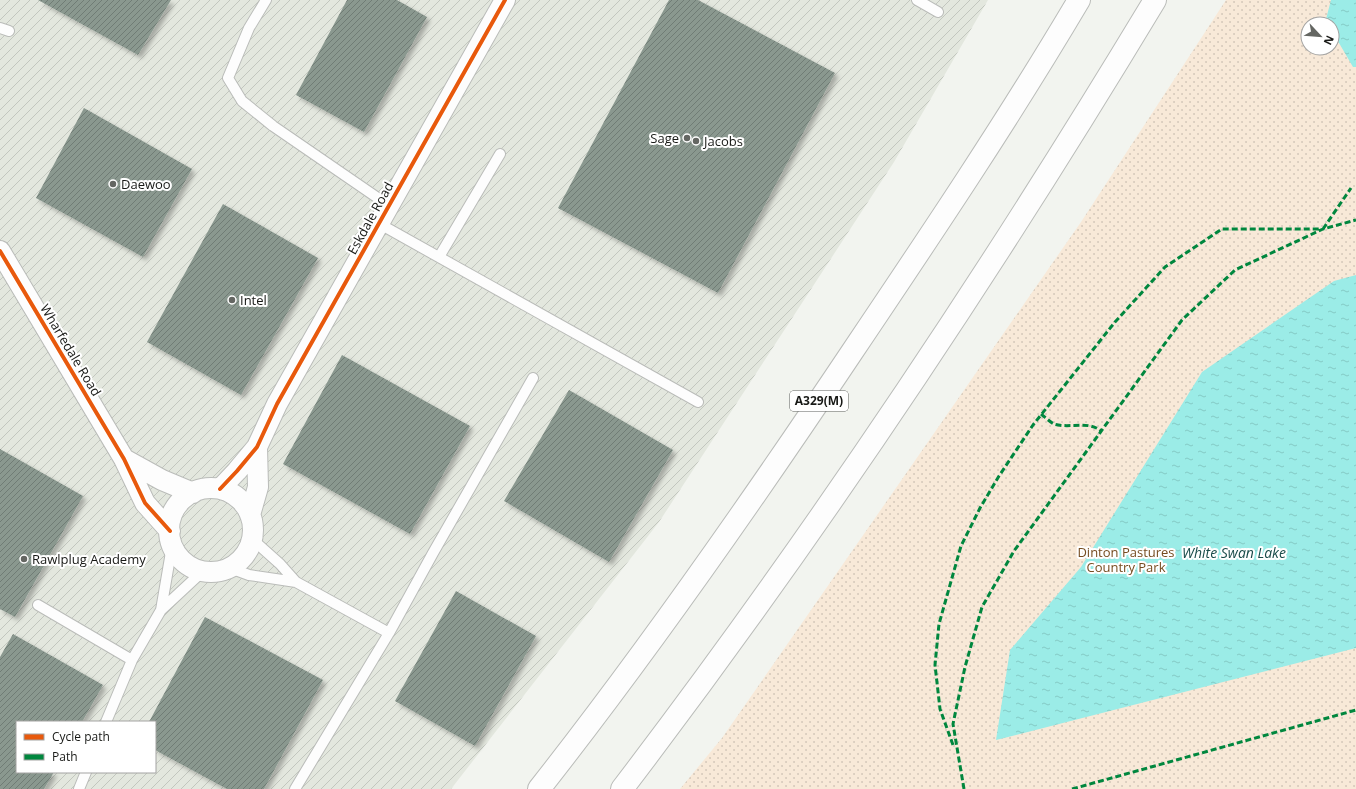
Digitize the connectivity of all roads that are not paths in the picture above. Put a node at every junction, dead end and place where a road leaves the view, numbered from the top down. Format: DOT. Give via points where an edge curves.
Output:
graph roads {
  1 [pos="266,0"];
  2 [pos="505,0"];
  3 [pos="916,0"];
  4 [pos="1079,0"];
  5 [pos="1155,0"];
  6 [pos="938,12"];
  7 [pos="500,154"];
  8 [pos="388,205"];
  9 [pos="378,223"];
  10 [pos="0,251"];
  11 [pos="439,257"];
  12 [pos="8,281"];
  13 [pos="534,378"];
  14 [pos="698,402"];
  15 [pos="257,448"];
  16 [pos="124,459"];
  17 [pos="220,489"];
  18 [pos="193,493"];
  19 [pos="250,515"];
  20 [pos="171,538"];
  21 [pos="252,539"];
  22 [pos="230,568"];
  23 [pos="203,572"];
  24 [pos="296,582"];
  25 [pos="38,605"];
  26 [pos="161,610"];
  27 [pos="389,633"];
  28 [pos="132,660"];
  29 [pos="106,721"];
  30 [pos="86,773"];
  31 [pos="78,789"];
  32 [pos="295,789"];
  33 [pos="539,789"];
  34 [pos="622,789"];
  1 -- 8 [label="lane" via="250,28 228,78 242,101 273,126"];
  2 -- 8 [label="street, Eskdale Road"];
  3 -- 6 [label="lane"];
  4 -- 33 [label="highway, A329(M)" via="926,244 799,431 723,542"];
  5 -- 34 [label="highway" via="1032,199 874,440 796,554"];
  7 -- 11 [label="lane"];
  8 -- 9 [label="street, Eskdale Road"];
  9 -- 11 [label="lane"];
  9 -- 15 [label="street, Eskdale Road" via="277,404"];
  10 -- 12 [label="street, Wharfedale Road"];
  11 -- 14 [label="lane"];
  12 -- 16 [label="street, Wharfedale Road"];
  13 -- 27 [label="lane"];
  15 -- 17 [label="street"];
  15 -- 19 [label="street" via="258,487"];
  16 -- 18 [label="street" via="162,480"];
  16 -- 20 [label="street, Wharfedale Road" via="145,503"];
  17 -- 18 [label="street"];
  17 -- 19 [label="street" via="238,498"];
  18 -- 20 [label="street" via="183,499 176,508 171,519"];
  19 -- 21 [label="street"];
  20 -- 23 [label="street" via="180,558"];
  20 -- 26 [label="lane"];
  21 -- 22 [label="street" via="248,551"];
  21 -- 24 [label="lane"];
  22 -- 23 [label="street"];
  22 -- 24 [label="lane" via="249,575"];
  23 -- 26 [label="lane"];
  24 -- 27 [label="lane"];
  25 -- 28 [label="lane"];
  26 -- 28 [label="lane"];
  27 -- 32 [label="lane"];
  28 -- 29 [label="lane"];
  30 -- 31 [label="lane"];
}
